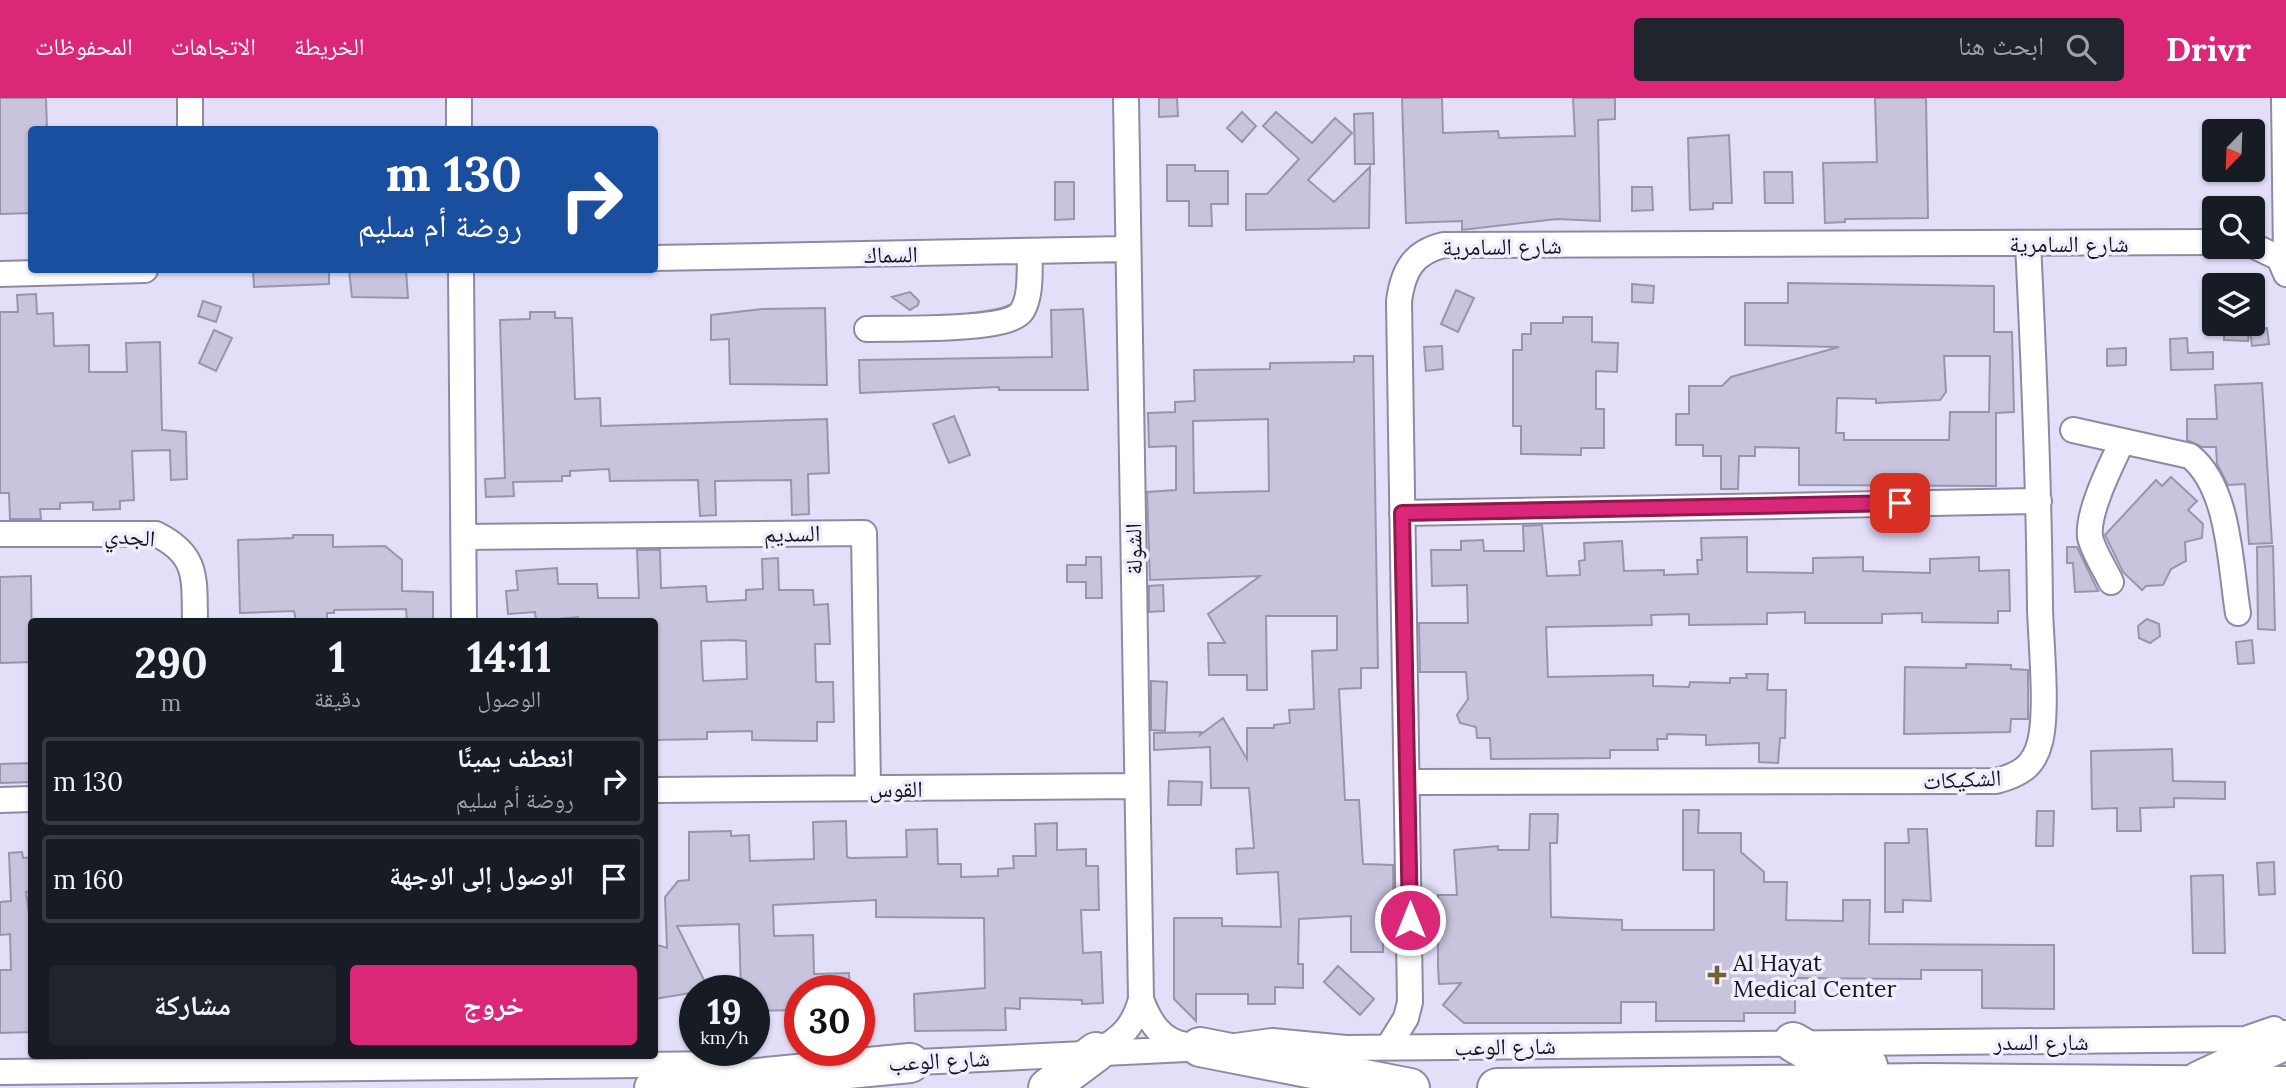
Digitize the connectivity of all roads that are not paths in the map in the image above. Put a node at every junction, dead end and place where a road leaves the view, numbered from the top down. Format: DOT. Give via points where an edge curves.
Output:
graph roads {
  1 [pos="190,98"];
  2 [pos="459,98"];
  3 [pos="1126,98"];
  4 [pos="2284,98"];
  5 [pos="190,126"];
  6 [pos="459,126"];
  7 [pos="2284,209"];
  8 [pos="2265,229"];
  9 [pos="2202,242"];
  10 [pos="2028,243"];
  11 [pos="1128,249"];
  12 [pos="1030,252"];
  13 [pos="2265,252"];
  14 [pos="658,258"];
  15 [pos="2286,258"];
  16 [pos="36,273"];
  17 [pos="461,273"];
  18 [pos="0,274"];
  19 [pos="2286,275"];
  20 [pos="867,329"];
  21 [pos="2056,429"];
  22 [pos="2122,442"];
  23 [pos="2039,500"];
  24 [pos="1402,513"];
  25 [pos="0,534"];
  26 [pos="464,537"];
  27 [pos="2111,582"];
  28 [pos="2238,614"];
  29 [pos="195,618"];
  30 [pos="464,618"];
  31 [pos="1409,782"];
  32 [pos="1137,786"];
  33 [pos="868,788"];
  34 [pos="658,790"];
  35 [pos="0,800"];
  36 [pos="28,800"];
  37 [pos="1141,999"];
  38 [pos="1410,1002"];
  39 [pos="2286,1022"];
  40 [pos="2286,1040"];
  41 [pos="1793,1042"];
  42 [pos="1388,1047"];
  43 [pos="1448,1047"];
  44 [pos="1200,1048"];
  45 [pos="1096,1052"];
  46 [pos="436,1059"];
  47 [pos="501,1059"];
  48 [pos="910,1063"];
  49 [pos="420,1066"];
  50 [pos="516,1066"];
  51 [pos="0,1072"];
  52 [pos="1926,1083"];
  53 [pos="2191,1085"];
  54 [pos="2286,1086"];
  55 [pos="654,1088"];
  56 [pos="1048,1088"];
  57 [pos="1410,1088"];
  58 [pos="1497,1088"];
  1 -- 5 [label="street"];
  2 -- 6 [label="street"];
  3 -- 11 [label="street, الشولة"];
  4 -- 7 [label="street"];
  7 -- 8 [label="street"];
  7 -- 15 [label="street"];
  9 -- 10 [label="street, شارع السامرية"];
  10 -- 21 [label="street, الشكيكات"];
  10 -- 24 [label="street, شارع السامرية" via="1444,245 1427,249 1407,270 1399,301"];
  11 -- 12 [label="street, السماك"];
  11 -- 32 [label="street, الشولة"];
  12 -- 14 [label="street, السماك"];
  12 -- 20 [label="street" via="1027,297 1022,312 1013,319 988,325"];
  13 -- 19 [label="street" via="2278,258"];
  16 -- 18 [label="street"];
  17 -- 26 [label="street"];
  21 -- 22 [label="street"];
  21 -- 23 [label="street, الشكيكات"];
  22 -- 27 [label="street" via="2091,524 2090,538"];
  22 -- 28 [label="street" via="2190,456 2210,477 2220,504"];
  23 -- 24 [label="street"];
  23 -- 31 [label="street, الشكيكات" via="2040,740 2028,767 2017,775 1996,781"];
  24 -- 31 [label="street, شارع السامرية"];
  25 -- 29 [label="street, الجدي" via="156,534 172,542 191,565"];
  26 -- 30 [label="street"];
  26 -- 33 [label="street, السديم" via="864,533"];
  31 -- 38 [label="street, شارع السامرية"];
  32 -- 33 [label="street, القوس"];
  32 -- 37 [label="street, الشولة"];
  33 -- 34 [label="street, القوس"];
  35 -- 36 [label="street"];
  37 -- 44 [label="street, الشولة" via="1148,1019 1161,1034"];
  37 -- 45 [label="street, الشولة" via="1126,1032"];
  38 -- 42 [label="street, شارع السامرية"];
  38 -- 43 [label="street, شارع السامرية" via="1426,1033"];
  39 -- 41 [label="street, شارع السدر" via="2267,1034 2245,1039"];
  40 -- 53 [label="main road"];
  41 -- 43 [label="street, شارع الوعب"];
  41 -- 52 [label="main road" via="1824,1060 1894,1069"];
  42 -- 43 [label="street, شارع الوعب"];
  42 -- 44 [label="street, شارع الوعب" via="1323,1048 1272,1041"];
  44 -- 45 [label="street, شارع الوعب"];
  44 -- 57 [label="main road"];
  45 -- 48 [label="street, شارع الوعب"];
  45 -- 56 [label="main road"];
  46 -- 49 [label="street"];
  47 -- 50 [label="street"];
  48 -- 50 [label="street, شارع الوعب"];
  48 -- 55 [label="main road"];
  49 -- 50 [label="street, شارع الوعب"];
  49 -- 51 [label="street, شارع الوعب"];
  52 -- 53 [label="main road, شارع الوعب"];
  52 -- 58 [label="main road, شارع الوعب"];
  53 -- 54 [label="main road, شارع الوعب"];
}
